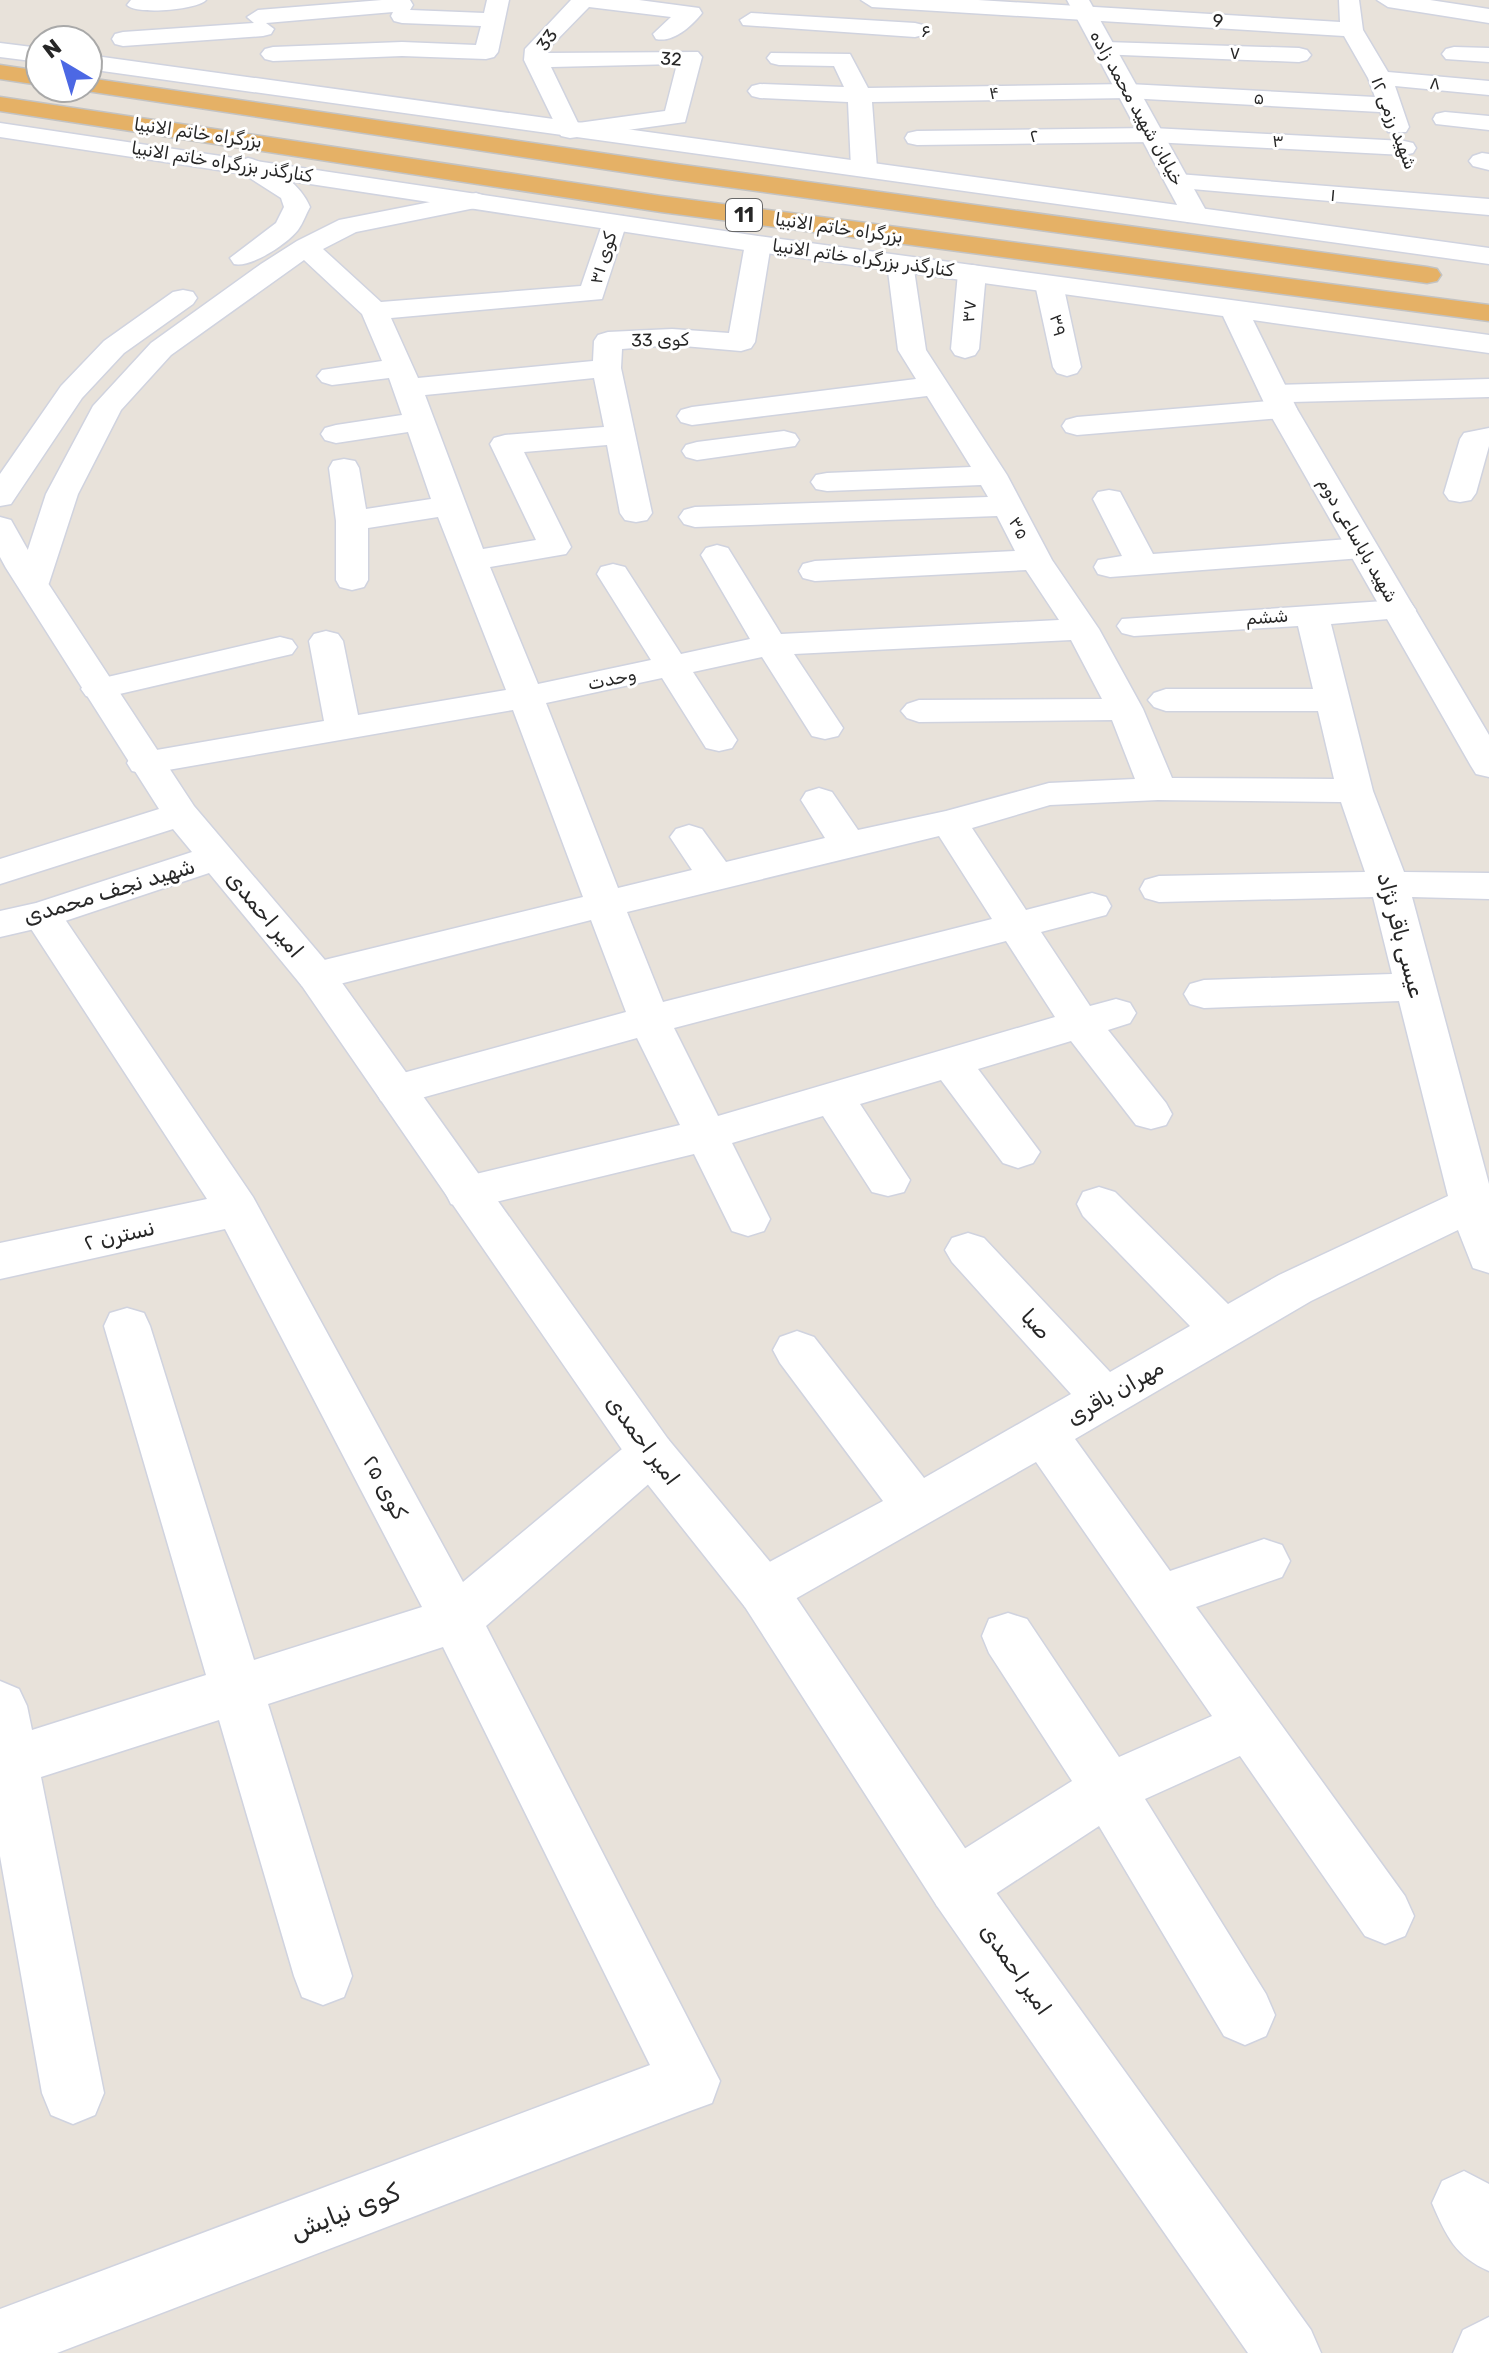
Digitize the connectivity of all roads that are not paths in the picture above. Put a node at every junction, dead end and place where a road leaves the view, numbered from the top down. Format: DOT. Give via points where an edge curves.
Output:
graph roads {
  1 [pos="195,0"];
  2 [pos="584,0"];
  3 [pos="872,0"];
  4 [pos="1348,0"];
  5 [pos="1388,0"];
  6 [pos="1416,2"];
  7 [pos="138,5"];
  8 [pos="1081,6"];
  9 [pos="402,7"];
  10 [pos="495,10"];
  11 [pos="258,15"];
  12 [pos="1489,16"];
  13 [pos="751,20"];
  14 [pos="1352,30"];
  15 [pos="942,32"];
  16 [pos="664,34"];
  17 [pos="123,39"];
  18 [pos="1070,40"];
  19 [pos="1103,46"];
  20 [pos="402,49"];
  21 [pos="0,50"];
  22 [pos="24,53"];
  23 [pos="273,54"];
  24 [pos="1454,54"];
  25 [pos="1489,55"];
  26 [pos="1366,57"];
  27 [pos="779,58"];
  28 [pos="536,60"];
  29 [pos="104,65"];
  30 [pos="0,72"];
  31 [pos="24,76"];
  32 [pos="1380,78"];
  33 [pos="104,86"];
  34 [pos="1489,88"];
  35 [pos="760,91"];
  36 [pos="1128,91"];
  37 [pos="860,95"];
  38 [pos="286,102"];
  39 [pos="0,104"];
  40 [pos="1390,105"];
  41 [pos="1445,119"];
  42 [pos="1489,123"];
  43 [pos="0,130"];
  44 [pos="570,131"];
  45 [pos="1152,135"];
  46 [pos="917,138"];
  47 [pos="1404,148"];
  48 [pos="249,153"];
  49 [pos="864,168"];
  50 [pos="676,172"];
  51 [pos="1178,182"];
  52 [pos="1028,193"];
  53 [pos="476,201"];
  54 [pos="1424,202"];
  55 [pos="661,204"];
  56 [pos="1489,207"];
  57 [pos="1196,216"];
  58 [pos="614,222"];
  59 [pos="298,234"];
  60 [pos="758,244"];
  61 [pos="1489,256"];
  62 [pos="914,265"];
  63 [pos="224,270"];
  64 [pos="972,273"];
  65 [pos="1448,278"];
  66 [pos="1049,284"];
  67 [pos="200,287"];
  68 [pos="1234,310"];
  69 [pos="374,311"];
  70 [pos="1489,313"];
  71 [pos="1489,344"];
  72 [pos="965,349"];
  73 [pos="1067,367"];
  74 [pos="607,368"];
  75 [pos="332,376"];
  76 [pos="403,378"];
  77 [pos="934,386"];
  78 [pos="805,387"];
  79 [pos="1489,388"];
  80 [pos="765,398"];
  81 [pos="1278,402"];
  82 [pos="438,404"];
  83 [pos="692,416"];
  84 [pos="1077,426"];
  85 [pos="336,434"];
  86 [pos="619,435"];
  87 [pos="1489,437"];
  88 [pos="775,442"];
  89 [pos="814,444"];
  90 [pos="697,451"];
  91 [pos="344,468"];
  92 [pos="992,475"];
  93 [pos="801,483"];
  94 [pos="1460,493"];
  95 [pos="0,497"];
  96 [pos="1109,499"];
  97 [pos="449,506"];
  98 [pos="1007,506"];
  99 [pos="636,513"];
  100 [pos="695,517"];
  101 [pos="352,521"];
  102 [pos="0,527"];
  103 [pos="1362,548"];
  104 [pos="717,555"];
  105 [pos="1036,560"];
  106 [pos="470,561"];
  107 [pos="1143,565"];
  108 [pos="1110,567"];
  109 [pos="815,571"];
  110 [pos="613,574"];
  111 [pos="18,575"];
  112 [pos="352,580"];
  113 [pos="1399,610"];
  114 [pos="1312,614"];
  115 [pos="1134,626"];
  116 [pos="1082,629"];
  117 [pos="326,641"];
  118 [pos="771,645"];
  119 [pos="280,647"];
  120 [pos="674,666"];
  121 [pos="98,689"];
  122 [pos="526,697"];
  123 [pos="1166,700"];
  124 [pos="1335,700"];
  125 [pos="1125,709"];
  126 [pos="919,711"];
  127 [pos="343,728"];
  128 [pos="825,728"];
  129 [pos="719,740"];
  130 [pos="145,763"];
  131 [pos="1489,766"];
  132 [pos="1158,789"];
  133 [pos="1355,791"];
  134 [pos="819,800"];
  135 [pos="181,814"];
  136 [pos="949,822"];
  137 [pos="689,837"];
  138 [pos="848,844"];
  139 [pos="218,857"];
  140 [pos="0,872"];
  141 [pos="716,876"];
  142 [pos="1389,884"];
  143 [pos="1489,886"];
  144 [pos="1159,889"];
  145 [pos="604,906"];
  146 [pos="1092,906"];
  147 [pos="21,919"];
  148 [pos="1017,926"];
  149 [pos="316,976"];
  150 [pos="1415,987"];
  151 [pos="1204,994"];
  152 [pos="1098,1019"];
  153 [pos="649,1020"];
  154 [pos="952,1064"];
  155 [pos="396,1090"];
  156 [pos="833,1098"];
  157 [pos="1151,1114"];
  158 [pos="706,1135"];
  159 [pos="1018,1152"];
  160 [pos="888,1180"];
  161 [pos="467,1192"];
  162 [pos="1480,1203"];
  163 [pos="1099,1204"];
  164 [pos="237,1209"];
  165 [pos="748,1219"];
  166 [pos="968,1250"];
  167 [pos="1489,1256"];
  168 [pos="0,1261"];
  169 [pos="127,1326"];
  170 [pos="1223,1329"];
  171 [pos="797,1350"];
  172 [pos="1105,1398"];
  173 [pos="1044,1434"];
  174 [pos="651,1453"];
  175 [pos="917,1507"];
  176 [pos="1264,1561"];
  177 [pos="763,1591"];
  178 [pos="1160,1597"];
  179 [pos="456,1620"];
  180 [pos="1008,1636"];
  181 [pos="236,1690"];
  182 [pos="0,1706"];
  183 [pos="1251,1725"];
  184 [pos="6,1764"];
  185 [pos="1108,1789"];
  186 [pos="957,1886"];
  187 [pos="1385,1916"];
  188 [pos="323,1976"];
  189 [pos="1245,2015"];
  190 [pos="690,2081"];
  191 [pos="73,2093"];
  192 [pos="0,2342"];
  193 [pos="1288,2353"];
  1 -- 7 [label="street"];
  2 -- 16 [label="street" via="691,13"];
  2 -- 28 [label="street, 33" via="536,49"];
  3 -- 8 [label="street"];
  4 -- 14 [label="street, شهید رزمی ۱۲"];
  5 -- 6 [label="street"];
  6 -- 12 [label="street"];
  8 -- 14 [label="street, 9"];
  8 -- 19 [label="street, خیابان شهید محمد زاده"];
  9 -- 10 [label="street"];
  9 -- 11 [label="street"];
  9 -- 20 [label="street"];
  10 -- 20 [label="street" via="486,52"];
  11 -- 17 [label="street"];
  11 -- 23 [label="street"];
  13 -- 15 [label="street, ۶"];
  14 -- 26 [label="street, شهید رزمی ۱۲"];
  18 -- 19 [label="street"];
  19 -- 26 [label="street, ۷"];
  19 -- 36 [label="street, خیابان شهید محمد زاده"];
  20 -- 23 [label="street"];
  21 -- 22 [label="street"];
  23 -- 38 [label="street"];
  24 -- 25 [label="street"];
  26 -- 32 [label="street, شهید رزمی ۱۲"];
  27 -- 37 [label="street" via="842,59"];
  28 -- 44 [label="street, 33"];
  28 -- 44 [label="street, 32" via="690,57 676,117"];
  29 -- 38 [label="street"];
  30 -- 31 [label="highway"];
  32 -- 34 [label="street, ۸"];
  32 -- 40 [label="street, شهید رزمی ۱۲"];
  33 -- 38 [label="highway, بزرگراه خاتم الانبیا / 11"];
  35 -- 37 [label="street, ۴"];
  36 -- 37 [label="street, ۴"];
  36 -- 40 [label="street, ۵"];
  36 -- 45 [label="street, خیابان شهید محمد زاده"];
  37 -- 49 [label="street"];
  38 -- 44 [label="street"];
  38 -- 48 [label="highway"];
  38 -- 50 [label="highway, بزرگراه خاتم الانبیا / 11"];
  39 -- 48 [label="highway, بزرگراه خاتم الانبیا / 11"];
  40 -- 47 [label="street, شهید رزمی ۱۲"];
  41 -- 42 [label="street"];
  43 -- 48 [label="street, کنارگذر بزرگراه خاتم الانبیا"];
  44 -- 49 [label="street"];
  45 -- 46 [label="street, ۲"];
  45 -- 47 [label="street, ۳"];
  45 -- 51 [label="street, خیابان شهید محمد زاده"];
  47 -- 54 [label="street, شهید رزمی ۱۲"];
  48 -- 53 [label="street, کنارگذر بزرگراه خاتم الانبیا"];
  48 -- 55 [label="highway, بزرگراه خاتم الانبیا / 11"];
  48 -- 59 [label="street" via="292,194"];
  49 -- 52 [label="street"];
  50 -- 52 [label="highway"];
  50 -- 65 [label="highway, بزرگراه خاتم الانبیا / 11"];
  51 -- 54 [label="street, ۱"];
  51 -- 57 [label="street, خیابان شهید محمد زاده"];
  52 -- 57 [label="street"];
  53 -- 58 [label="street, کنارگذر بزرگراه خاتم الانبیا"];
  53 -- 59 [label="street"];
  54 -- 56 [label="street, ۱"];
  55 -- 62 [label="street"];
  55 -- 70 [label="highway, بزرگراه خاتم الانبیا / 11"];
  57 -- 61 [label="street"];
  58 -- 60 [label="street, کنارگذر بزرگراه خاتم الانبیا"];
  58 -- 69 [label="street, کوی ۳۱" via="592,293"];
  59 -- 63 [label="street" via="262,246"];
  59 -- 69 [label="street"];
  59 -- 111 [label="street" via="161,349 108,406"];
  60 -- 62 [label="street, کنارگذر بزرگراه خاتم الانبیا"];
  60 -- 74 [label="street, کوی 33" via="741,342 672,337 608,341"];
  62 -- 64 [label="street, کنارگذر بزرگراه خاتم الانبیا"];
  62 -- 77 [label="street, ۳۵" via="912,350"];
  64 -- 66 [label="street, کنارگذر بزرگراه خاتم الانبیا"];
  64 -- 72 [label="street, ۳۷"];
  66 -- 68 [label="street, کنارگذر بزرگراه خاتم الانبیا"];
  66 -- 73 [label="street, ۳۹"];
  67 -- 95 [label="street" via="114,347 71,392"];
  68 -- 71 [label="street, کنارگذر بزرگراه خاتم الانبیا"];
  68 -- 81 [label="street, شهید باباساعی دوم"];
  69 -- 76 [label="street"];
  74 -- 82 [label="street"];
  74 -- 86 [label="street, کوی 33"];
  75 -- 76 [label="street"];
  76 -- 82 [label="street"];
  77 -- 80 [label="street"];
  77 -- 92 [label="street, ۳۵"];
  78 -- 80 [label="street"];
  79 -- 81 [label="street"];
  80 -- 83 [label="street"];
  80 -- 88 [label="street"];
  81 -- 84 [label="street"];
  81 -- 103 [label="street, شهید باباساعی دوم"];
  82 -- 85 [label="street"];
  82 -- 97 [label="street"];
  86 -- 99 [label="street, کوی 33"];
  86 -- 106 [label="street" via="505,444 555,547"];
  87 -- 94 [label="street" via="1475,439"];
  88 -- 89 [label="street" via="771,448"];
  88 -- 90 [label="street"];
  91 -- 101 [label="street"];
  92 -- 93 [label="street"];
  92 -- 98 [label="street, ۳۵"];
  96 -- 107 [label="street"];
  97 -- 101 [label="street"];
  97 -- 106 [label="street"];
  98 -- 100 [label="street"];
  98 -- 105 [label="street, ۳۵"];
  101 -- 112 [label="street"];
  102 -- 111 [label="street, امیر احمدی"];
  103 -- 107 [label="street"];
  103 -- 113 [label="street, شهید باباساعی دوم"];
  104 -- 118 [label="street"];
  105 -- 109 [label="street"];
  105 -- 116 [label="street, ۳۵"];
  106 -- 122 [label="street"];
  107 -- 108 [label="street"];
  110 -- 120 [label="street"];
  111 -- 121 [label="street, امیر احمدی"];
  113 -- 114 [label="street, ششم"];
  113 -- 131 [label="street, شهید باباساعی دوم"];
  114 -- 115 [label="street, ششم"];
  114 -- 124 [label="street, عیسی باقر نژاد"];
  116 -- 118 [label="street, وحدت"];
  116 -- 125 [label="street, ۳۵"];
  117 -- 127 [label="street"];
  118 -- 120 [label="street, وحدت"];
  118 -- 128 [label="street"];
  119 -- 121 [label="street"];
  120 -- 122 [label="street, وحدت"];
  120 -- 129 [label="street"];
  121 -- 130 [label="street, امیر احمدی"];
  122 -- 127 [label="street, وحدت"];
  122 -- 145 [label="street"];
  123 -- 124 [label="street"];
  124 -- 133 [label="street, عیسی باقر نژاد"];
  125 -- 126 [label="street"];
  125 -- 132 [label="street, ۳۵"];
  127 -- 130 [label="street, وحدت"];
  130 -- 135 [label="street, امیر احمدی"];
  132 -- 133 [label="street"];
  132 -- 136 [label="street" via="1049,794"];
  133 -- 142 [label="street, عیسی باقر نژاد"];
  134 -- 138 [label="street"];
  135 -- 139 [label="street, امیر احمدی"];
  135 -- 140 [label="street"];
  136 -- 138 [label="street"];
  136 -- 148 [label="street"];
  137 -- 141 [label="street"];
  138 -- 141 [label="street"];
  139 -- 147 [label="street, شهید نجف محمدی"];
  139 -- 149 [label="street, امیر احمدی"];
  141 -- 145 [label="street"];
  142 -- 143 [label="street"];
  142 -- 144 [label="street"];
  142 -- 150 [label="street, عیسی باقر نژاد"];
  145 -- 149 [label="street"];
  145 -- 153 [label="street"];
  146 -- 148 [label="street"];
  147 -- 164 [label="street, کوی ۲۵"];
  148 -- 152 [label="street"];
  148 -- 153 [label="street"];
  149 -- 155 [label="street, امیر احمدی"];
  150 -- 151 [label="street"];
  150 -- 162 [label="street, عیسی باقر نژاد"];
  152 -- 154 [label="street"];
  152 -- 157 [label="street"];
  153 -- 155 [label="street"];
  153 -- 158 [label="street"];
  154 -- 156 [label="street"];
  154 -- 159 [label="street"];
  155 -- 161 [label="street, امیر احمدی"];
  156 -- 158 [label="street"];
  156 -- 160 [label="street"];
  158 -- 161 [label="street"];
  158 -- 165 [label="street"];
  161 -- 174 [label="street, امیر احمدی"];
  162 -- 167 [label="street, عیسی باقر نژاد"];
  162 -- 170 [label="street, مهران باقری" via="1295,1288"];
  163 -- 170 [label="street"];
  164 -- 168 [label="street, نسترن ۲"];
  164 -- 179 [label="street, کوی ۲۵"];
  166 -- 172 [label="street, صبا"];
  169 -- 181 [label="street"];
  170 -- 172 [label="street, مهران باقری"];
  171 -- 175 [label="street"];
  172 -- 173 [label="street, مهران باقری"];
  173 -- 175 [label="street, مهران باقری"];
  173 -- 178 [label="street"];
  174 -- 177 [label="street, امیر احمدی"];
  174 -- 179 [label="street"];
  175 -- 177 [label="street, مهران باقری"];
  176 -- 178 [label="street"];
  177 -- 186 [label="street, امیر احمدی"];
  178 -- 183 [label="street"];
  179 -- 181 [label="street"];
  179 -- 190 [label="street, کوی ۲۵"];
  180 -- 185 [label="street"];
  181 -- 184 [label="street"];
  181 -- 188 [label="street"];
  182 -- 184 [label="street"];
  183 -- 185 [label="street"];
  183 -- 187 [label="street"];
  184 -- 191 [label="street"];
  185 -- 186 [label="street"];
  185 -- 189 [label="street"];
  186 -- 193 [label="street, امیر احمدی"];
  190 -- 192 [label="street, کوی نیایش"];
}
